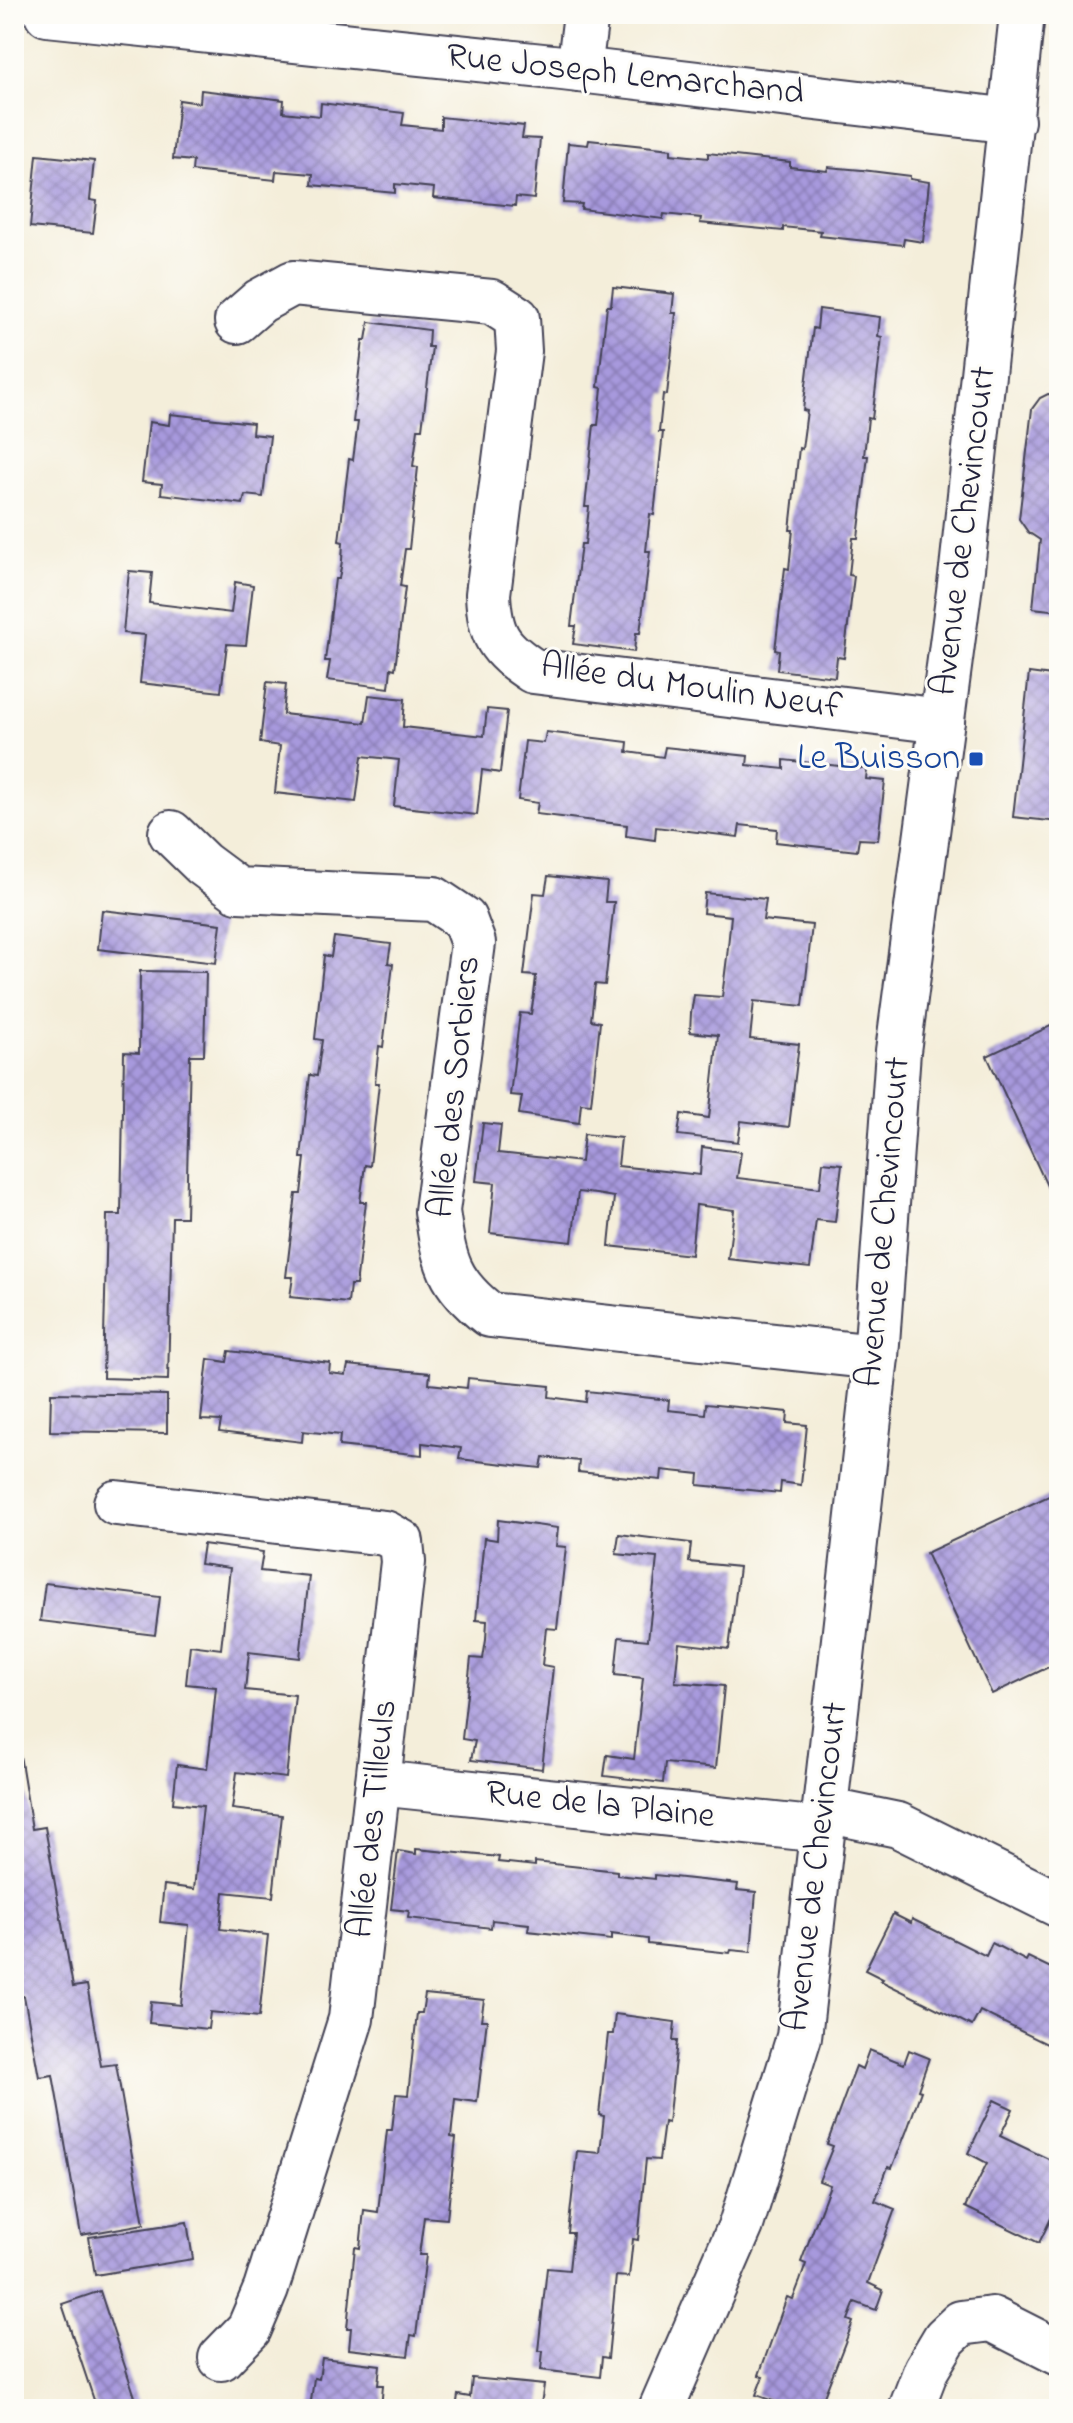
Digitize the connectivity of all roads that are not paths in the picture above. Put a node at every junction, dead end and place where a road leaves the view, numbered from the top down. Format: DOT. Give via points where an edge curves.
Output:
graph roads {
  1 [pos="47,14"];
  2 [pos="586,14"];
  3 [pos="1022,14"];
  4 [pos="579,70"];
  5 [pos="1012,121"];
  6 [pos="237,321"];
  7 [pos="942,721"];
  8 [pos="171,833"];
  9 [pos="876,1357"];
  10 [pos="116,1503"];
  11 [pos="378,1783"];
  12 [pos="824,1820"];
  13 [pos="1059,1905"];
  14 [pos="1059,2353"];
  15 [pos="221,2358"];
  16 [pos="661,2409"];
  17 [pos="911,2409"];
  1 -- 4 [label="street, Rue Joseph Lemarchand"];
  2 -- 4 [label="street"];
  3 -- 5 [label="street, Avenue de Chevincourt"];
  4 -- 5 [label="street, Rue Joseph Lemarchand"];
  5 -- 7 [label="street, Avenue de Chevincourt"];
  6 -- 7 [label="street, Allée du Moulin Neuf" via="293,283 492,302 517,318 519,351 489,620 499,642 533,671"];
  7 -- 9 [label="street, Avenue de Chevincourt" via="898,1051"];
  8 -- 9 [label="street, Allée des Sorbiers" via="238,890 434,899 464,919 473,943 437,1211 443,1251 468,1299 490,1315"];
  9 -- 12 [label="street, Avenue de Chevincourt"];
  10 -- 11 [label="street, Allée des Tilleuls" via="385,1533 401,1542"];
  11 -- 12 [label="street, Rue de la Plaine"];
  11 -- 15 [label="street, Allée des Tilleuls" via="351,2019 266,2289 249,2329"];
  12 -- 13 [label="street, Rue de la Plaine" via="898,1825"];
  12 -- 16 [label="street, Avenue de Chevincourt" via="799,2037 741,2225"];
  14 -- 17 [label="street" via="992,2319 961,2323 926,2370"];
}
